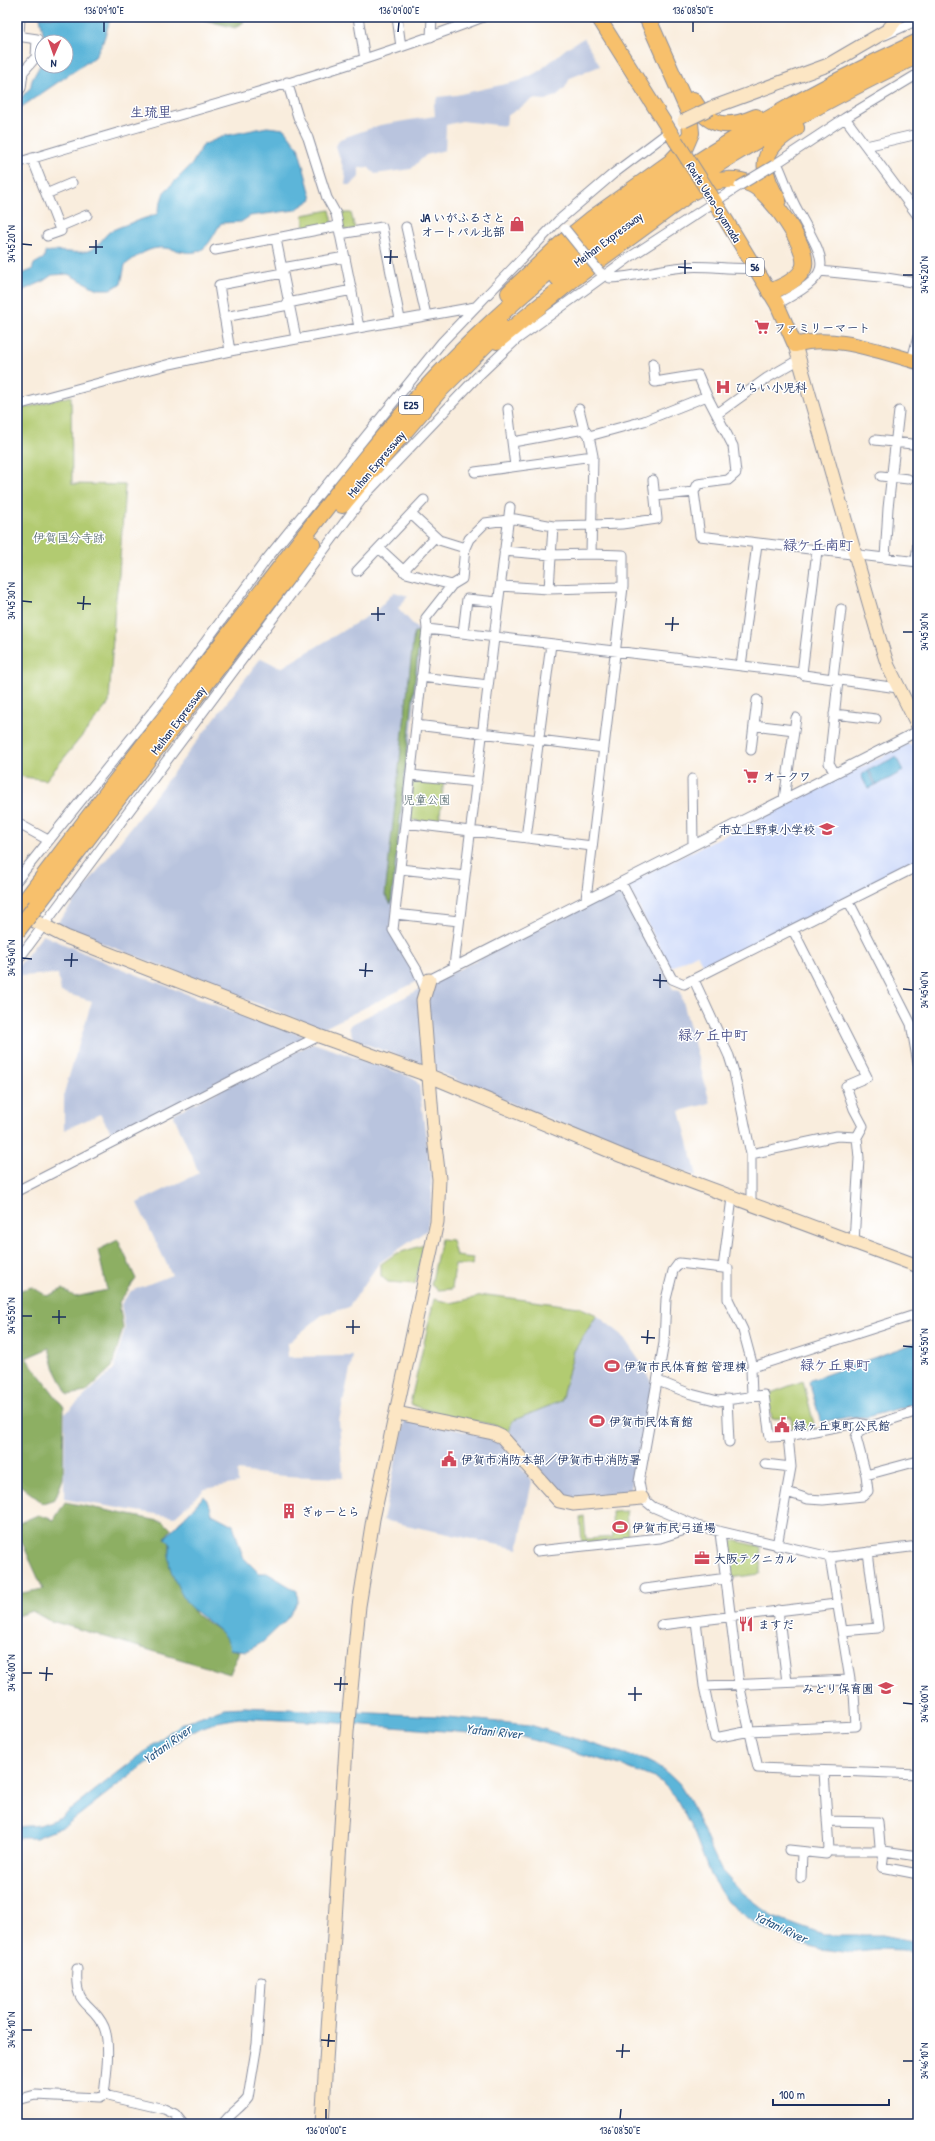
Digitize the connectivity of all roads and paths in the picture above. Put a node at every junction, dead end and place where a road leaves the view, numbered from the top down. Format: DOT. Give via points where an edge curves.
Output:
graph roads {
  1 [pos="20,17"];
  2 [pos="358,17"];
  3 [pos="397,17"];
  4 [pos="432,17"];
  5 [pos="483,17"];
  6 [pos="598,17"];
  7 [pos="648,17"];
  8 [pos="655,17"];
  9 [pos="898,17"];
  10 [pos="918,20"];
  11 [pos="18,36"];
  12 [pos="431,37"];
  13 [pos="874,39"];
  14 [pos="401,47"];
  15 [pos="917,49"];
  16 [pos="365,59"];
  17 [pos="20,72"];
  18 [pos="918,74"];
  19 [pos="287,82"];
  20 [pos="17,93"];
  21 [pos="845,118"];
  22 [pos="918,134"];
  23 [pos="673,136"];
  24 [pos="866,146"];
  25 [pos="32,158"];
  26 [pos="17,163"];
  27 [pos="776,164"];
  28 [pos="72,183"];
  29 [pos="46,194"];
  30 [pos="712,198"];
  31 [pos="87,215"];
  32 [pos="918,216"];
  33 [pos="558,221"];
  34 [pos="406,226"];
  35 [pos="59,227"];
  36 [pos="339,230"];
  37 [pos="47,236"];
  38 [pos="276,239"];
  39 [pos="215,250"];
  40 [pos="344,256"];
  41 [pos="756,268"];
  42 [pos="282,270"];
  43 [pos="820,271"];
  44 [pos="602,273"];
  45 [pos="918,283"];
  46 [pos="352,290"];
  47 [pos="774,298"];
  48 [pos="289,304"];
  49 [pos="475,307"];
  50 [pos="426,315"];
  51 [pos="224,317"];
  52 [pos="400,319"];
  53 [pos="359,327"];
  54 [pos="918,337"];
  55 [pos="296,338"];
  56 [pos="795,344"];
  57 [pos="230,351"];
  58 [pos="800,359"];
  59 [pos="915,361"];
  60 [pos="653,364"];
  61 [pos="431,383"];
  62 [pos="707,396"];
  63 [pos="17,405"];
  64 [pos="508,409"];
  65 [pos="579,409"];
  66 [pos="899,411"];
  67 [pos="717,414"];
  68 [pos="586,432"];
  69 [pos="875,440"];
  70 [pos="513,442"];
  71 [pos="896,442"];
  72 [pos="912,444"];
  73 [pos="593,456"];
  74 [pos="380,459"];
  75 [pos="515,466"];
  76 [pos="475,472"];
  77 [pos="882,476"];
  78 [pos="891,477"];
  79 [pos="908,479"];
  80 [pos="653,480"];
  81 [pos="694,492"];
  82 [pos="655,496"];
  83 [pos="424,500"];
  84 [pos="510,507"];
  85 [pos="411,514"];
  86 [pos="508,520"];
  87 [pos="592,525"];
  88 [pos="553,526"];
  89 [pos="435,537"];
  90 [pos="918,542"];
  91 [pos="756,544"];
  92 [pos="379,548"];
  93 [pos="465,548"];
  94 [pos="504,551"];
  95 [pos="817,551"];
  96 [pos="591,554"];
  97 [pos="854,554"];
  98 [pos="551,555"];
  99 [pos="884,558"];
  100 [pos="917,562"];
  101 [pos="403,571"];
  102 [pos="357,572"];
  103 [pos="452,585"];
  104 [pos="501,586"];
  105 [pos="623,587"];
  106 [pos="549,590"];
  107 [pos="498,602"];
  108 [pos="841,609"];
  109 [pos="427,629"];
  110 [pos="463,633"];
  111 [pos="494,637"];
  112 [pos="551,644"];
  113 [pos="615,651"];
  114 [pos="740,666"];
  115 [pos="802,673"];
  116 [pos="421,677"];
  117 [pos="836,680"];
  118 [pos="488,684"];
  119 [pos="898,688"];
  120 [pos="757,700"];
  121 [pos="834,714"];
  122 [pos="796,718"];
  123 [pos="876,719"];
  124 [pos="416,725"];
  125 [pos="754,725"];
  126 [pos="918,726"];
  127 [pos="794,730"];
  128 [pos="918,731"];
  129 [pos="482,733"];
  130 [pos="540,739"];
  131 [pos="604,748"];
  132 [pos="751,750"];
  133 [pos="834,772"];
  134 [pos="411,775"];
  135 [pos="692,779"];
  136 [pos="476,782"];
  137 [pos="784,799"];
  138 [pos="17,823"];
  139 [pos="406,823"];
  140 [pos="471,832"];
  141 [pos="526,838"];
  142 [pos="48,840"];
  143 [pos="693,844"];
  144 [pos="592,846"];
  145 [pos="918,866"];
  146 [pos="400,869"];
  147 [pos="465,876"];
  148 [pos="17,880"];
  149 [pos="621,882"];
  150 [pos="586,899"];
  151 [pos="849,902"];
  152 [pos="24,908"];
  153 [pos="395,914"];
  154 [pos="459,921"];
  155 [pos="44,926"];
  156 [pos="793,930"];
  157 [pos="17,931"];
  158 [pos="17,961"];
  159 [pos="454,966"];
  160 [pos="694,980"];
  161 [pos="427,984"];
  162 [pos="319,1036"];
  163 [pos="916,1045"];
  164 [pos="918,1064"];
  165 [pos="430,1076"];
  166 [pos="857,1137"];
  167 [pos="751,1154"];
  168 [pos="17,1191"];
  169 [pos="732,1198"];
  170 [pos="751,1204"];
  171 [pos="854,1242"];
  172 [pos="918,1266"];
  173 [pos="723,1268"];
  174 [pos="918,1314"];
  175 [pos="752,1367"];
  176 [pos="658,1381"];
  177 [pos="752,1395"];
  178 [pos="727,1399"];
  179 [pos="918,1411"];
  180 [pos="397,1413"];
  181 [pos="871,1426"];
  182 [pos="788,1436"];
  183 [pos="729,1442"];
  184 [pos="918,1461"];
  185 [pos="766,1464"];
  186 [pos="791,1467"];
  187 [pos="866,1475"];
  188 [pos="787,1492"];
  189 [pos="642,1498"];
  190 [pos="697,1526"];
  191 [pos="720,1533"];
  192 [pos="777,1546"];
  193 [pos="918,1546"];
  194 [pos="537,1551"];
  195 [pos="868,1552"];
  196 [pos="830,1557"];
  197 [pos="727,1578"];
  198 [pos="646,1589"];
  199 [pos="836,1604"];
  200 [pos="778,1610"];
  201 [pos="732,1616"];
  202 [pos="696,1621"];
  203 [pos="661,1625"];
  204 [pos="842,1631"];
  205 [pos="850,1680"];
  206 [pos="787,1682"];
  207 [pos="739,1684"];
  208 [pos="704,1686"];
  209 [pos="750,1731"];
  210 [pos="824,1772"];
  211 [pos="918,1774"];
  212 [pos="827,1821"];
  213 [pos="830,1849"];
  214 [pos="789,1850"];
  215 [pos="884,1851"];
  216 [pos="802,1853"];
  217 [pos="918,1856"];
  218 [pos="918,1874"];
  219 [pos="801,1878"];
  220 [pos="77,1969"];
  221 [pos="261,1982"];
  222 [pos="104,2095"];
  223 [pos="17,2100"];
  224 [pos="183,2124"];
  225 [pos="223,2124"];
  226 [pos="322,2124"];
  1 -- 11 [label="street"];
  2 -- 16 [label="street"];
  3 -- 14 [label="street"];
  4 -- 12 [label="street"];
  5 -- 12 [label="street"];
  6 -- 23 [label="main road, Route Ueno-Oyamada / 56"];
  7 -- 61 [label="highway" via="689,112 691,133 685,147 671,162 593,218 530,272 499,302"];
  8 -- 15 [label="highway" via="697,108 710,120 725,124 744,122 764,114 896,49"];
  9 -- 13 [label="street" via="888,30"];
  10 -- 13 [label="street"];
  11 -- 17 [label="street" via="37,38 36,57"];
  12 -- 14 [label="street"];
  13 -- 23 [label="street, bridge" via="828,65 711,108 684,121"];
  14 -- 16 [label="street"];
  15 -- 47 [label="highway" via="782,135 768,151 764,165 768,184 805,241 812,258 812,266 804,280"];
  15 -- 61 [label="highway, Meihan Expressway / E25" via="777,114 660,186 610,222 538,281"];
  15 -- 74 [label="highway, Meihan Expressway / E25" via="709,168 624,226 510,320 438,392"];
  16 -- 19 [label="street"];
  17 -- 20 [label="street" via="21,88"];
  18 -- 21 [label="street"];
  19 -- 25 [label="street"];
  19 -- 36 [label="street" via="327,198 336,214"];
  21 -- 24 [label="street"];
  21 -- 27 [label="street"];
  22 -- 24 [label="street"];
  23 -- 30 [label="main road, Route Ueno-Oyamada / 56, bridge"];
  23 -- 33 [label="street" via="613,174"];
  24 -- 32 [label="street"];
  25 -- 26 [label="street"];
  25 -- 29 [label="street"];
  27 -- 30 [label="street, bridge" via="739,186"];
  27 -- 43 [label="street" via="819,250"];
  28 -- 29 [label="street"];
  29 -- 35 [label="street"];
  30 -- 41 [label="main road, Route Ueno-Oyamada / 56"];
  30 -- 44 [label="street" via="630,257"];
  31 -- 35 [label="street"];
  33 -- 44 [label="street, bridge"];
  33 -- 49 [label="street"];
  34 -- 50 [label="street"];
  35 -- 37 [label="street" via="60,231"];
  36 -- 38 [label="street"];
  36 -- 40 [label="street"];
  36 -- 52 [label="street" via="382,227"];
  38 -- 39 [label="street"];
  38 -- 42 [label="street"];
  40 -- 42 [label="street"];
  40 -- 46 [label="street"];
  41 -- 44 [label="street" via="682,267 617,278"];
  41 -- 47 [label="main road, Route Ueno-Oyamada / 56"];
  42 -- 48 [label="street"];
  42 -- 51 [label="street" via="219,286"];
  43 -- 45 [label="street"];
  43 -- 47 [label="street" via="806,288"];
  44 -- 155 [label="street" via="517,339 364,495"];
  46 -- 48 [label="street"];
  46 -- 53 [label="street"];
  47 -- 56 [label="main road, Route Ueno-Oyamada / 56"];
  47 -- 74 [label="highway" via="786,284 800,274 804,259 800,245 759,188 733,180 722,179 707,183 533,310 493,345"];
  48 -- 51 [label="street"];
  48 -- 55 [label="street"];
  49 -- 50 [label="street"];
  49 -- 142 [label="street" via="442,342 280,542 166,695"];
  50 -- 52 [label="street"];
  51 -- 57 [label="street"];
  52 -- 53 [label="street"];
  53 -- 55 [label="street"];
  54 -- 59 [label="street"];
  55 -- 57 [label="street"];
  56 -- 58 [label="street"];
  56 -- 59 [label="main road" via="829,340"];
  57 -- 63 [label="street" via="170,364"];
  58 -- 67 [label="street" via="767,378"];
  58 -- 97 [label="street" via="828,473"];
  60 -- 62 [label="street" via="655,382 698,374"];
  61 -- 152 [label="highway, Meihan Expressway / E25" via="337,493"];
  62 -- 67 [label="street"];
  62 -- 68 [label="street" via="644,421"];
  64 -- 70 [label="street"];
  65 -- 68 [label="street"];
  66 -- 71 [label="street"];
  67 -- 81 [label="street" via="733,446 736,473 728,480 698,484"];
  68 -- 70 [label="street"];
  68 -- 73 [label="street"];
  69 -- 71 [label="street"];
  70 -- 75 [label="street"];
  71 -- 72 [label="street"];
  71 -- 78 [label="street"];
  73 -- 75 [label="street"];
  73 -- 87 [label="street"];
  74 -- 152 [label="highway, Meihan Expressway / E25"];
  75 -- 76 [label="street"];
  77 -- 78 [label="street"];
  78 -- 79 [label="street"];
  78 -- 99 [label="street"];
  80 -- 82 [label="street"];
  81 -- 82 [label="street"];
  81 -- 91 [label="street" via="700,536"];
  82 -- 87 [label="street" via="658,519"];
  83 -- 85 [label="street"];
  84 -- 86 [label="street"];
  85 -- 89 [label="street"];
  85 -- 92 [label="street"];
  86 -- 88 [label="street"];
  86 -- 93 [label="street" via="485,523 469,539"];
  86 -- 94 [label="street"];
  87 -- 88 [label="street"];
  87 -- 96 [label="street"];
  88 -- 98 [label="street"];
  89 -- 93 [label="street"];
  89 -- 101 [label="street"];
  90 -- 100 [label="street"];
  91 -- 95 [label="street"];
  91 -- 114 [label="street"];
  92 -- 101 [label="street"];
  92 -- 102 [label="street"];
  93 -- 103 [label="street" via="462,579"];
  94 -- 98 [label="street"];
  94 -- 104 [label="street"];
  95 -- 97 [label="street"];
  95 -- 115 [label="street"];
  96 -- 98 [label="street"];
  96 -- 105 [label="street" via="623,555"];
  97 -- 99 [label="street"];
  97 -- 119 [label="street" via="880,641"];
  98 -- 106 [label="street"];
  99 -- 100 [label="street"];
  101 -- 103 [label="street"];
  103 -- 109 [label="street" via="426,618"];
  104 -- 106 [label="street"];
  104 -- 107 [label="street"];
  105 -- 106 [label="street"];
  105 -- 113 [label="street"];
  107 -- 110 [label="street" via="467,599"];
  107 -- 111 [label="street"];
  108 -- 117 [label="street"];
  109 -- 110 [label="street"];
  109 -- 116 [label="street"];
  110 -- 111 [label="street"];
  111 -- 112 [label="street"];
  111 -- 118 [label="street"];
  112 -- 113 [label="street"];
  112 -- 130 [label="street"];
  113 -- 114 [label="street"];
  113 -- 131 [label="street"];
  114 -- 115 [label="street"];
  115 -- 117 [label="street" via="804,676"];
  116 -- 118 [label="street"];
  116 -- 124 [label="street"];
  117 -- 119 [label="street"];
  117 -- 121 [label="street"];
  118 -- 129 [label="street"];
  119 -- 126 [label="street"];
  120 -- 125 [label="street"];
  121 -- 123 [label="street"];
  121 -- 133 [label="street" via="829,763"];
  122 -- 127 [label="street"];
  124 -- 129 [label="street"];
  124 -- 134 [label="street"];
  125 -- 127 [label="street"];
  125 -- 132 [label="street"];
  127 -- 137 [label="street"];
  128 -- 133 [label="street"];
  129 -- 130 [label="street"];
  129 -- 136 [label="street"];
  130 -- 131 [label="street"];
  130 -- 141 [label="street"];
  131 -- 144 [label="street"];
  133 -- 137 [label="street"];
  134 -- 136 [label="street"];
  134 -- 139 [label="street"];
  135 -- 143 [label="street"];
  136 -- 140 [label="street"];
  137 -- 143 [label="street"];
  138 -- 142 [label="street"];
  139 -- 140 [label="street"];
  139 -- 146 [label="street"];
  140 -- 141 [label="street"];
  140 -- 147 [label="street"];
  141 -- 144 [label="street"];
  142 -- 148 [label="street"];
  143 -- 149 [label="street"];
  144 -- 150 [label="street"];
  145 -- 151 [label="street"];
  146 -- 147 [label="street"];
  146 -- 153 [label="street"];
  147 -- 154 [label="street"];
  149 -- 150 [label="street"];
  149 -- 160 [label="street" via="672,979 684,984"];
  150 -- 159 [label="street"];
  151 -- 156 [label="street"];
  151 -- 163 [label="street" via="911,1024"];
  152 -- 155 [label="street"];
  152 -- 157 [label="highway, Meihan Expressway / E25, bridge"];
  153 -- 154 [label="street"];
  153 -- 161 [label="street" via="394,930"];
  154 -- 159 [label="street"];
  155 -- 158 [label="street"];
  155 -- 162 [label="street" via="66,938"];
  156 -- 160 [label="street"];
  156 -- 166 [label="street" via="867,1077 846,1086 863,1126"];
  159 -- 161 [label="street"];
  160 -- 167 [label="street" via="729,1056"];
  161 -- 165 [label="street" via="423,1000"];
  162 -- 165 [label="street"];
  162 -- 168 [label="street"];
  163 -- 164 [label="street"];
  165 -- 169 [label="street" via="622,1156"];
  165 -- 180 [label="street" via="439,1179 437,1222"];
  166 -- 167 [label="street" via="837,1136"];
  166 -- 171 [label="street" via="859,1158"];
  167 -- 170 [label="street"];
  169 -- 170 [label="street"];
  169 -- 173 [label="street"];
  170 -- 171 [label="street"];
  171 -- 172 [label="street"];
  173 -- 175 [label="street" via="728,1269 728,1299 743,1330"];
  173 -- 176 [label="street" via="679,1263 673,1271 666,1299 664,1343"];
  174 -- 175 [label="street"];
  175 -- 177 [label="street"];
  176 -- 178 [label="street" via="718,1401"];
  176 -- 189 [label="street" via="639,1482"];
  177 -- 178 [label="street"];
  177 -- 182 [label="street" via="764,1395 770,1437"];
  178 -- 183 [label="street"];
  179 -- 181 [label="street"];
  180 -- 189 [label="street" via="502,1437 559,1501 573,1504"];
  180 -- 226 [label="street" via="373,1519 358,1613 347,1732"];
  181 -- 182 [label="street" via="857,1423"];
  181 -- 187 [label="street" via="859,1431 856,1437"];
  182 -- 186 [label="street"];
  184 -- 187 [label="street"];
  185 -- 186 [label="street"];
  186 -- 188 [label="street"];
  187 -- 188 [label="street" via="868,1491 863,1496 823,1500 808,1499"];
  188 -- 192 [label="street"];
  189 -- 190 [label="street" via="653,1507"];
  190 -- 191 [label="street"];
  190 -- 194 [label="street" via="660,1538"];
  191 -- 192 [label="street"];
  191 -- 197 [label="street"];
  192 -- 196 [label="street"];
  193 -- 195 [label="street"];
  195 -- 196 [label="street"];
  195 -- 204 [label="street" via="878,1628"];
  196 -- 199 [label="street"];
  197 -- 198 [label="street"];
  197 -- 201 [label="street"];
  199 -- 200 [label="street"];
  199 -- 204 [label="street"];
  200 -- 201 [label="street"];
  200 -- 206 [label="street"];
  201 -- 202 [label="street"];
  201 -- 207 [label="street"];
  202 -- 203 [label="street"];
  202 -- 208 [label="street"];
  204 -- 205 [label="street"];
  205 -- 206 [label="street"];
  205 -- 209 [label="street" via="854,1693 856,1726"];
  206 -- 207 [label="street"];
  207 -- 208 [label="street"];
  207 -- 209 [label="street"];
  208 -- 209 [label="street" via="715,1738"];
  209 -- 210 [label="street" via="758,1768"];
  210 -- 211 [label="street"];
  210 -- 212 [label="street"];
  212 -- 213 [label="street"];
  212 -- 215 [label="street" via="878,1822 880,1846"];
  213 -- 215 [label="street"];
  213 -- 216 [label="street" via="826,1854"];
  214 -- 216 [label="street"];
  215 -- 217 [label="street"];
  215 -- 218 [label="street" via="882,1867"];
  216 -- 219 [label="street"];
  220 -- 222 [label="street" via="76,1987 83,2002 104,2028 108,2056"];
  221 -- 225 [label="street" via="248,2098"];
  222 -- 223 [label="street" via="98,2098 35,2095"];
  222 -- 224 [label="street" via="164,2109 175,2114"];
}
